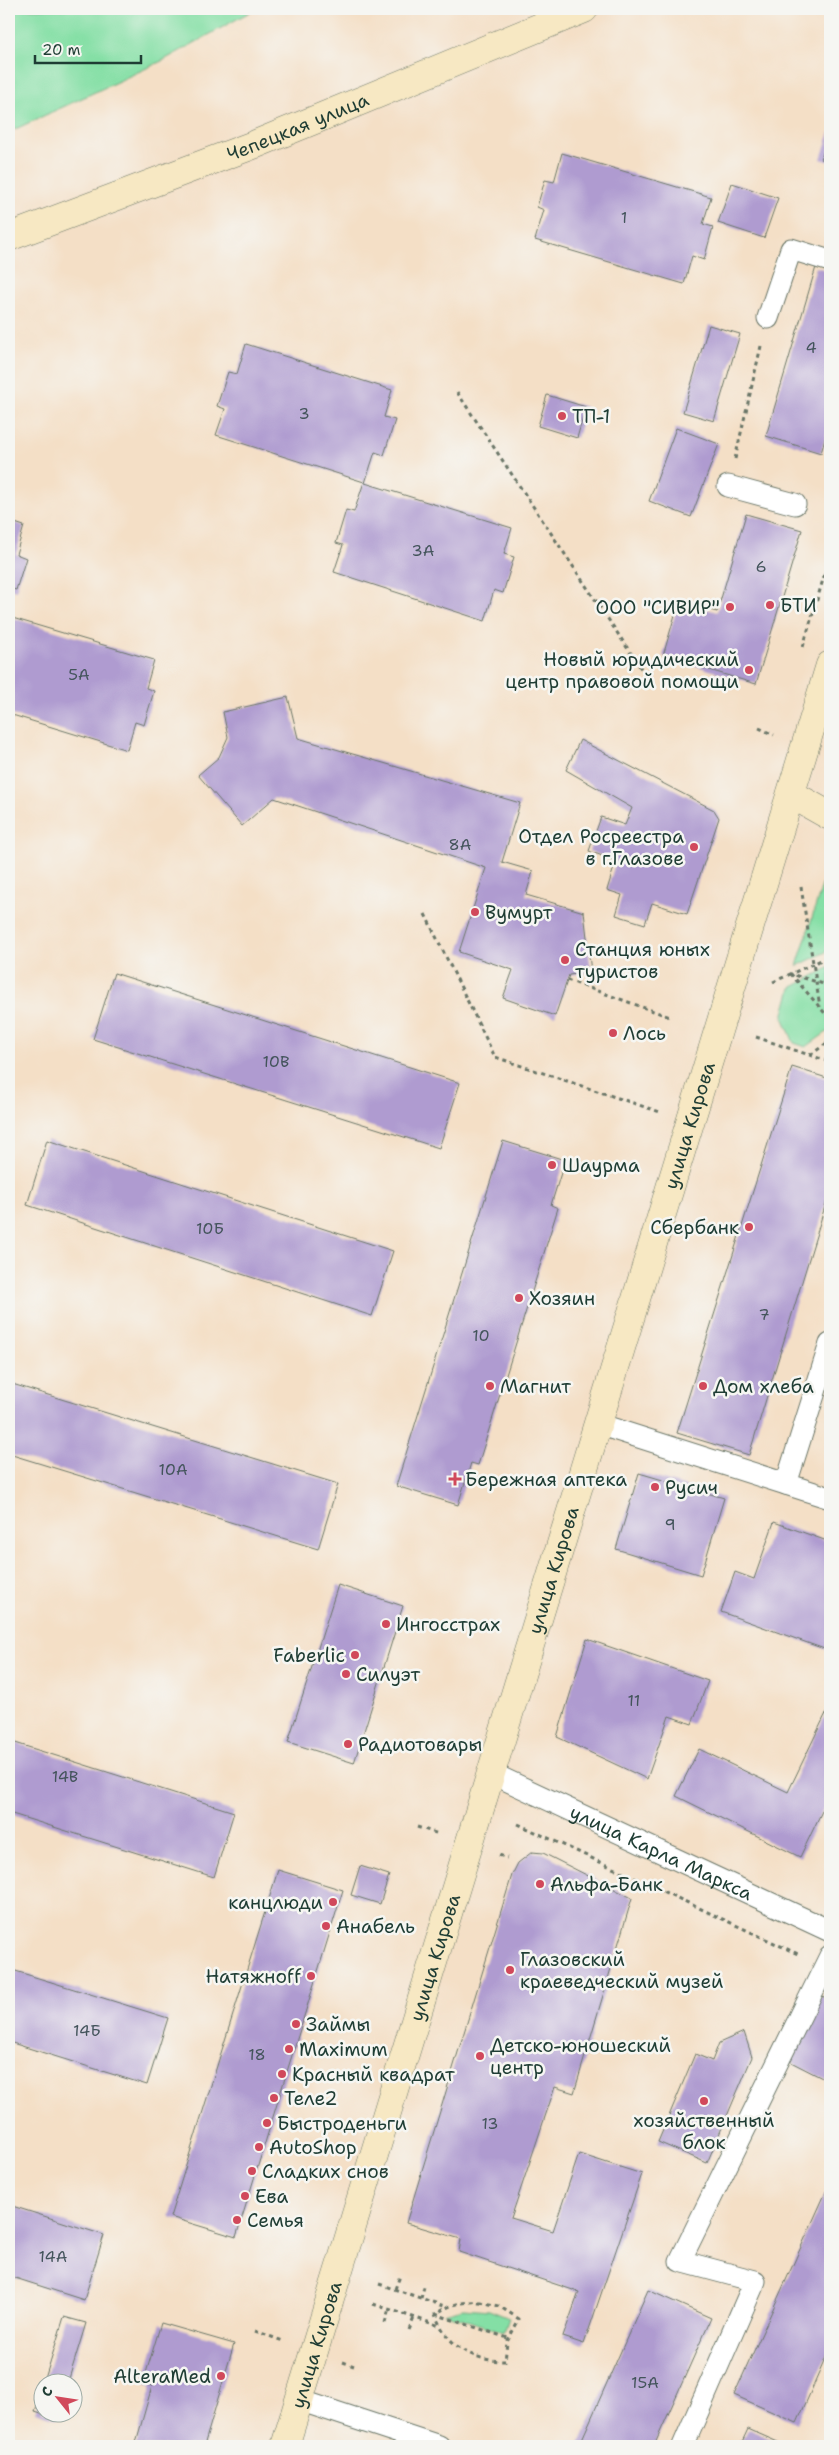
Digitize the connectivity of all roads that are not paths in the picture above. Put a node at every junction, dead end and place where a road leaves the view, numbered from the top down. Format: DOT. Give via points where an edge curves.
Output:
graph roads {
  1 [pos="584,9"];
  2 [pos="9,237"];
  3 [pos="830,261"];
  4 [pos="768,318"];
  5 [pos="728,486"];
  6 [pos="795,504"];
  7 [pos="830,666"];
  8 [pos="791,794"];
  9 [pos="830,816"];
  10 [pos="830,1344"];
  11 [pos="598,1424"];
  12 [pos="786,1484"];
  13 [pos="830,1498"];
  14 [pos="491,1773"];
  15 [pos="830,1931"];
  16 [pos="828,1961"];
  17 [pos="299,2400"];
  18 [pos="285,2446"];
  19 [pos="439,2446"];
  20 [pos="683,2446"];
  1 -- 2 [label="main road, Чепецкая улица" via="256,144"];
  3 -- 4 [label="lane" via="791,248"];
  5 -- 6 [label="lane"];
  7 -- 8 [label="main road, улица Кирова"];
  8 -- 9 [label="main road"];
  8 -- 11 [label="main road, улица Кирова"];
  10 -- 12 [label="lane"];
  11 -- 12 [label="lane"];
  11 -- 14 [label="main road, улица Кирова"];
  12 -- 13 [label="lane"];
  14 -- 15 [label="lane, улица Карла Маркса"];
  14 -- 17 [label="main road, улица Кирова"];
  16 -- 20 [label="lane" via="680,2261 755,2282"];
  17 -- 18 [label="main road, улица Кирова"];
  17 -- 19 [label="lane"];
}
